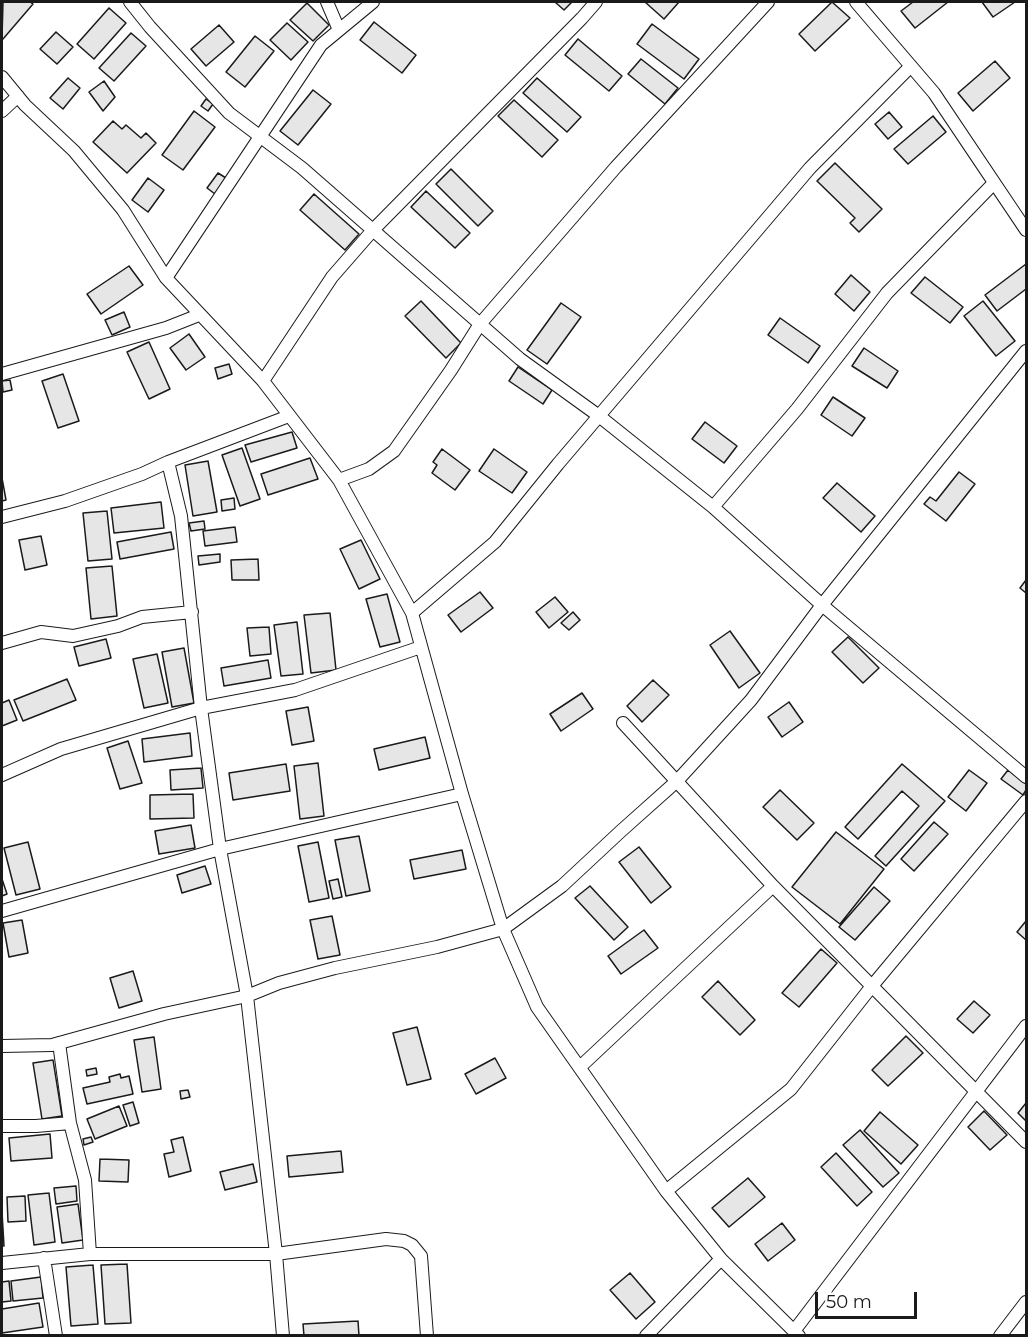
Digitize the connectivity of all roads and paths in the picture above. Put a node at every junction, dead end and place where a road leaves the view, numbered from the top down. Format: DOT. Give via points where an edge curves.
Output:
graph roads {
  1 [pos="130,2"];
  2 [pos="327,2"];
  3 [pos="373,2"];
  4 [pos="596,2"];
  5 [pos="768,2"];
  6 [pos="855,2"];
  7 [pos="339,30"];
  8 [pos="910,66"];
  9 [pos="2,77"];
  10 [pos="18,96"];
  11 [pos="2,111"];
  12 [pos="260,136"];
  13 [pos="994,183"];
  14 [pos="373,230"];
  15 [pos="1026,230"];
  16 [pos="166,278"];
  17 [pos="199,315"];
  18 [pos="480,324"];
  19 [pos="1026,351"];
  20 [pos="2,374"];
  21 [pos="263,381"];
  22 [pos="289,416"];
  23 [pos="599,416"];
  24 [pos="168,462"];
  25 [pos="339,480"];
  26 [pos="713,507"];
  27 [pos="2,517"];
  28 [pos="822,605"];
  29 [pos="192,612"];
  30 [pos="412,613"];
  31 [pos="2,643"];
  32 [pos="421,647"];
  33 [pos="201,708"];
  34 [pos="623,723"];
  35 [pos="2,775"];
  36 [pos="1026,777"];
  37 [pos="677,781"];
  38 [pos="462,794"];
  39 [pos="1026,801"];
  40 [pos="220,849"];
  41 [pos="773,886"];
  42 [pos="2,911"];
  43 [pos="503,929"];
  44 [pos="872,986"];
  45 [pos="247,996"];
  46 [pos="1026,1026"];
  47 [pos="59,1043"];
  48 [pos="2,1046"];
  49 [pos="580,1067"];
  50 [pos="976,1090"];
  51 [pos="70,1123"];
  52 [pos="2,1126"];
  53 [pos="1026,1142"];
  54 [pos="666,1191"];
  55 [pos="90,1254"];
  56 [pos="276,1254"];
  57 [pos="44,1258"];
  58 [pos="721,1259"];
  59 [pos="2,1263"];
  60 [pos="1026,1302"];
  61 [pos="796,1333"];
  62 [pos="56,1335"];
  63 [pos="283,1335"];
  64 [pos="427,1335"];
  65 [pos="646,1335"];
  66 [pos="1000,1335"];
  1 -- 12 [label="street" via="230,113"];
  2 -- 7 [label="street"];
  3 -- 7 [label="street"];
  4 -- 14 [label="street"];
  5 -- 18 [label="street" via="616,167"];
  6 -- 8 [label="street"];
  7 -- 12 [label="street" via="321,45"];
  8 -- 13 [label="street" via="934,93"];
  8 -- 23 [label="street" via="810,168"];
  9 -- 10 [label="street"];
  10 -- 11 [label="street"];
  10 -- 16 [label="street" via="74,151 123,210"];
  12 -- 14 [label="street"];
  12 -- 16 [label="street"];
  13 -- 15 [label="street"];
  13 -- 26 [label="street" via="887,293 797,409"];
  14 -- 18 [label="street"];
  14 -- 21 [label="street" via="332,278"];
  16 -- 17 [label="street"];
  17 -- 20 [label="street"];
  17 -- 21 [label="street"];
  18 -- 23 [label="street" via="520,359"];
  18 -- 25 [label="street" via="394,451 369,469"];
  19 -- 28 [label="street"];
  21 -- 22 [label="street"];
  22 -- 24 [label="street"];
  22 -- 25 [label="street"];
  23 -- 26 [label="street"];
  23 -- 30 [label="street" via="495,542"];
  24 -- 27 [label="street" via="65,501"];
  24 -- 29 [label="street" via="182,516"];
  25 -- 30 [label="street"];
  26 -- 28 [label="street"];
  28 -- 36 [label="street"];
  28 -- 37 [label="street" via="751,700"];
  29 -- 31 [label="street" via="142,617 73,636 41,632"];
  29 -- 33 [label="street"];
  30 -- 32 [label="street"];
  32 -- 33 [label="street" via="295,690"];
  32 -- 38 [label="street"];
  33 -- 35 [label="street" via="61,749"];
  33 -- 40 [label="street"];
  34 -- 37 [label="street"];
  37 -- 41 [label="street"];
  37 -- 43 [label="street" via="562,886"];
  38 -- 40 [label="street"];
  38 -- 43 [label="street"];
  39 -- 44 [label="street"];
  40 -- 42 [label="street"];
  40 -- 45 [label="street"];
  41 -- 44 [label="street"];
  41 -- 49 [label="street"];
  43 -- 45 [label="street" via="279,983"];
  43 -- 49 [label="street" via="537,1007"];
  44 -- 50 [label="street"];
  44 -- 54 [label="street" via="791,1089"];
  45 -- 47 [label="street"];
  45 -- 56 [label="street"];
  46 -- 50 [label="street"];
  47 -- 48 [label="street"];
  47 -- 51 [label="street"];
  49 -- 54 [label="street"];
  50 -- 53 [label="street"];
  50 -- 61 [label="street"];
  51 -- 52 [label="street"];
  51 -- 55 [label="street" via="85,1180"];
  54 -- 58 [label="street"];
  55 -- 56 [label="street"];
  55 -- 57 [label="street"];
  56 -- 63 [label="street"];
  56 -- 64 [label="street" via="404,1240 421,1256"];
  57 -- 59 [label="street"];
  57 -- 62 [label="street"];
  58 -- 61 [label="street"];
  58 -- 65 [label="street"];
  60 -- 66 [label="street"];
}
